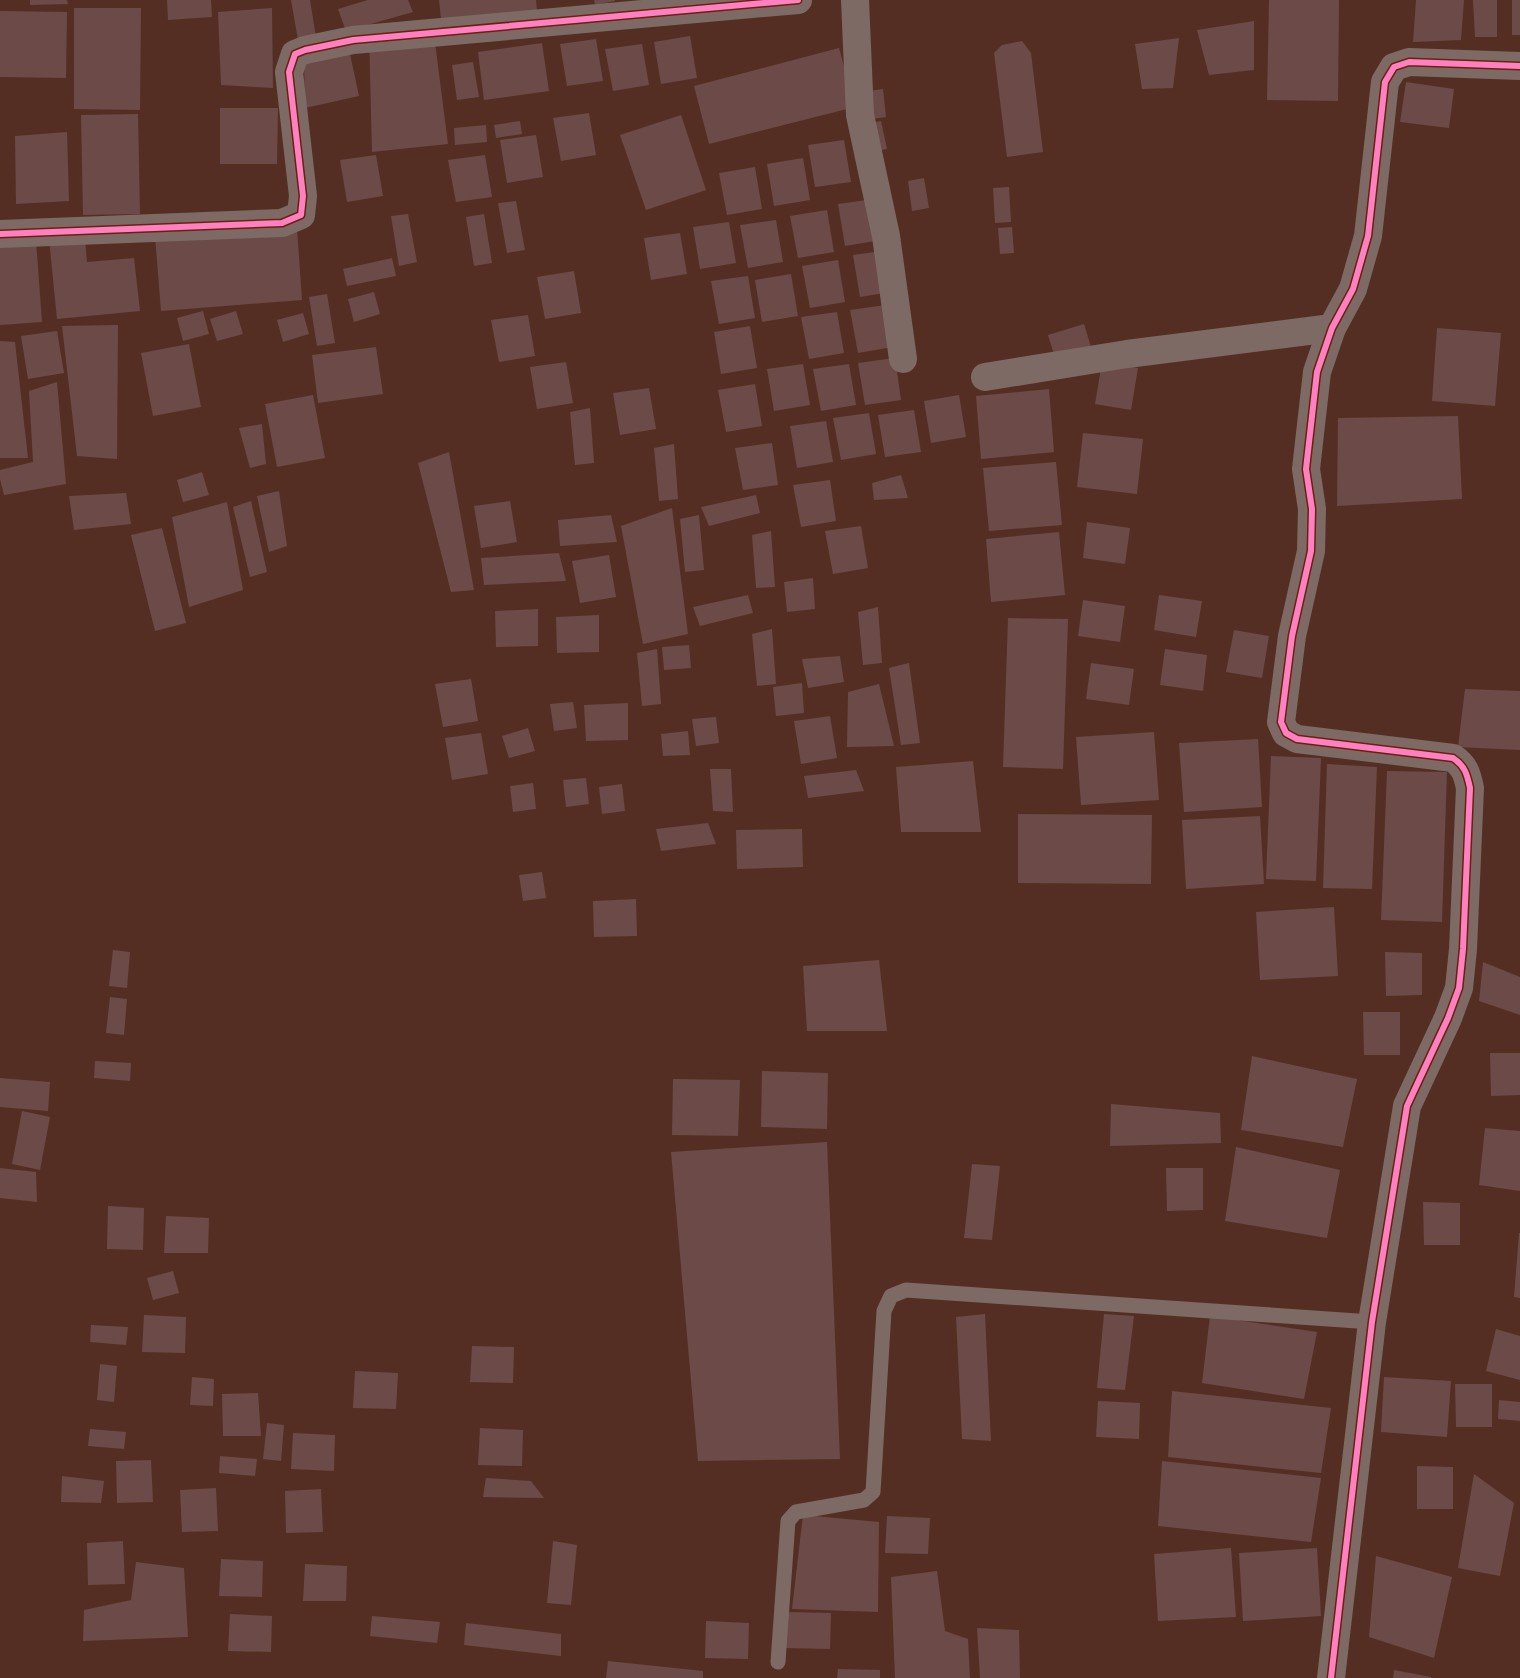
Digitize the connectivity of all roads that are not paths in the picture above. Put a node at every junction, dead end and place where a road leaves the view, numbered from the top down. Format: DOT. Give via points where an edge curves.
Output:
graph roads {
  1 [pos="798,0"];
  2 [pos="854,0"];
  3 [pos="1520,66"];
  4 [pos="0,234"];
  5 [pos="1332,328"];
  6 [pos="902,359"];
  7 [pos="985,376"];
  8 [pos="1372,1322"];
  9 [pos="778,1662"];
  10 [pos="1331,1678"];
  1 -- 4 [label="street" via="353,40 305,50 295,54 289,72 304,196 301,215 282,223"];
  2 -- 6 [label="street" via="860,115 886,236"];
  3 -- 5 [label="street" via="1409,62 1394,66 1385,82 1368,236 1353,289"];
  5 -- 7 [label="street"];
  5 -- 8 [label="street" via="1317,372 1306,469 1312,509 1311,551 1292,636 1281,722 1286,733 1297,739 1453,758 1467,772 1470,788 1459,988 1408,1106"];
  8 -- 9 [label="lane" via="906,1290 891,1296 884,1311 873,1492 864,1500 796,1512 788,1521"];
  8 -- 10 [label="street"];
}
